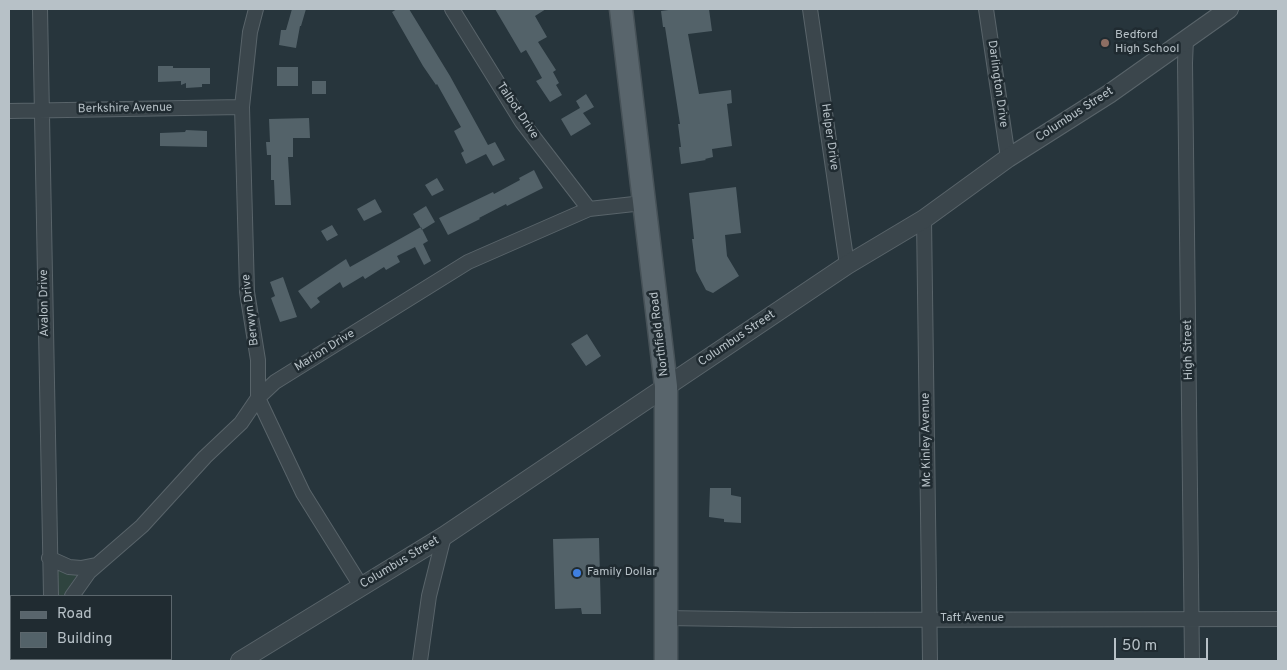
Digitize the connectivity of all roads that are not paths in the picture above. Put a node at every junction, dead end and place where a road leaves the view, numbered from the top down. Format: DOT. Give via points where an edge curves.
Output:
graph roads {
  1 [pos="40,9"];
  2 [pos="256,9"];
  3 [pos="452,9"];
  4 [pos="621,9"];
  5 [pos="810,9"];
  6 [pos="986,9"];
  7 [pos="1229,9"];
  8 [pos="1186,39"];
  9 [pos="242,107"];
  10 [pos="41,110"];
  11 [pos="9,111"];
  12 [pos="1008,158"];
  13 [pos="643,203"];
  14 [pos="589,209"];
  15 [pos="924,219"];
  16 [pos="847,265"];
  17 [pos="666,386"];
  18 [pos="258,398"];
  19 [pos="444,536"];
  20 [pos="49,558"];
  21 [pos="96,566"];
  22 [pos="361,586"];
  23 [pos="51,595"];
  24 [pos="73,595"];
  25 [pos="666,618"];
  26 [pos="930,619"];
  27 [pos="1192,619"];
  28 [pos="1278,619"];
  29 [pos="240,661"];
  30 [pos="420,661"];
  31 [pos="666,661"];
  32 [pos="930,661"];
  33 [pos="1192,661"];
  1 -- 10 [label="street, Avalon Drive"];
  2 -- 9 [label="street, Berwyn Drive" via="250,32"];
  3 -- 14 [label="street, Talbot Drive" via="522,122"];
  4 -- 13 [label="main road, Northfield Road"];
  5 -- 16 [label="street, Helper Drive"];
  6 -- 12 [label="street, Darlington Drive"];
  7 -- 8 [label="street, Columbus Street"];
  8 -- 12 [label="street, Columbus Street" via="1109,94"];
  8 -- 27 [label="street, High Street"];
  9 -- 10 [label="street, Berkshire Avenue"];
  9 -- 18 [label="street, Berwyn Drive" via="247,292 258,360"];
  10 -- 11 [label="street, Berkshire Avenue"];
  10 -- 20 [label="street, Avalon Drive"];
  12 -- 15 [label="street, Columbus Street"];
  13 -- 14 [label="street, Marion Drive"];
  13 -- 17 [label="main road, Northfield Road"];
  14 -- 18 [label="street, Marion Drive" via="468,262 275,382"];
  15 -- 16 [label="street, Columbus Street"];
  15 -- 26 [label="street, Mc Kinley Avenue"];
  16 -- 17 [label="street, Columbus Street"];
  17 -- 19 [label="street, Columbus Street"];
  17 -- 25 [label="main road, Northfield Road"];
  18 -- 21 [label="street, Marion Drive" via="241,423 142,526"];
  18 -- 22 [label="street, Berwyn Drive" via="303,492"];
  19 -- 22 [label="street, Columbus Street"];
  19 -- 30 [label="street" via="429,596"];
  20 -- 21 [label="street" via="69,567"];
  20 -- 23 [label="street, Avalon Drive"];
  21 -- 24 [label="street, Marion Drive"];
  22 -- 29 [label="street, Columbus Street"];
  25 -- 26 [label="street, Taft Avenue"];
  25 -- 31 [label="main road, Northfield Road"];
  26 -- 27 [label="street, Taft Avenue"];
  26 -- 32 [label="street, Mc Kinley Avenue"];
  27 -- 28 [label="street, Taft Avenue"];
  27 -- 33 [label="street, High Street"];
}
